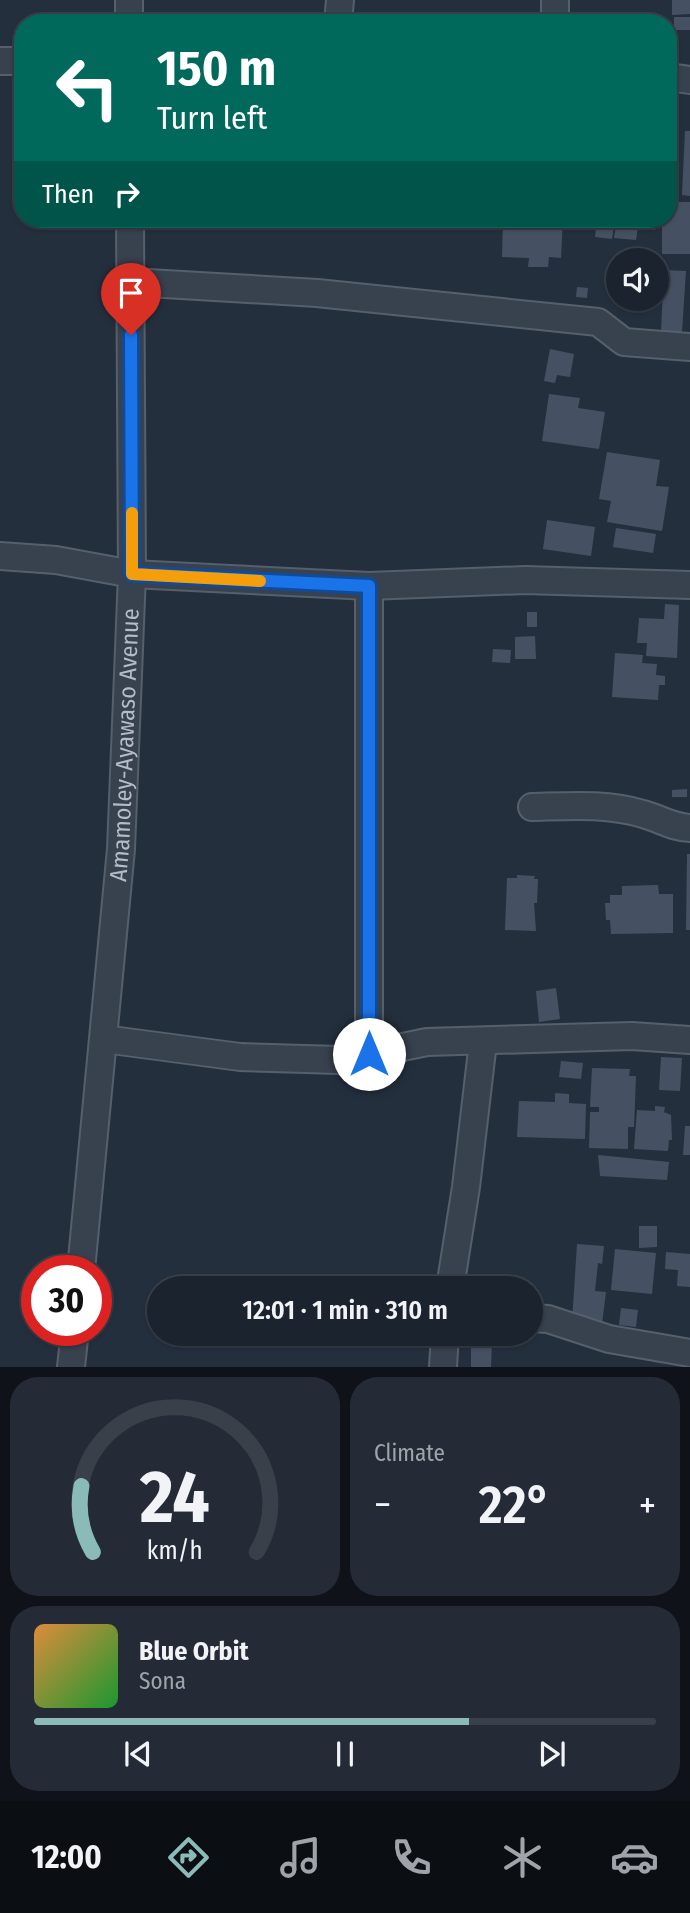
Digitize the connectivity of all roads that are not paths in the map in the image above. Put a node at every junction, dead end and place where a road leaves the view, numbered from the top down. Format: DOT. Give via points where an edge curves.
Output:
graph roads {
  1 [pos="130,228"];
  2 [pos="131,282"];
  3 [pos="690,347"];
  4 [pos="0,556"];
  5 [pos="132,574"];
  6 [pos="690,585"];
  7 [pos="369,586"];
  8 [pos="532,807"];
  9 [pos="690,828"];
  10 [pos="104,1040"];
  11 [pos="690,1040"];
  12 [pos="483,1042"];
  13 [pos="369,1054"];
  14 [pos="82,1255"];
  15 [pos="452,1276"];
  16 [pos="543,1319"];
  17 [pos="73,1346"];
  18 [pos="444,1346"];
  19 [pos="688,1358"];
  20 [pos="71,1367"];
  21 [pos="443,1367"];
  1 -- 2 [label="street, Amamoley-Ayawaso Avenue"];
  2 -- 3 [label="street" via="317,293 598,322 624,342"];
  2 -- 5 [label="street, Amamoley-Ayawaso Avenue"];
  4 -- 5 [label="street" via="56,560"];
  5 -- 7 [label="street"];
  5 -- 10 [label="street, Amamoley-Ayawaso Avenue" via="121,849"];
  6 -- 7 [label="street" via="525,580"];
  7 -- 13 [label="street"];
  8 -- 9 [label="street" via="591,805"];
  10 -- 13 [label="street" via="240,1057 340,1060"];
  10 -- 14 [label="street, Amamoley-Ayawaso Avenue"];
  11 -- 12 [label="street" via="632,1037"];
  12 -- 13 [label="street" via="427,1042"];
  12 -- 15 [label="street"];
  16 -- 19 [label="street"];
  17 -- 20 [label="street"];
  18 -- 21 [label="street"];
}
